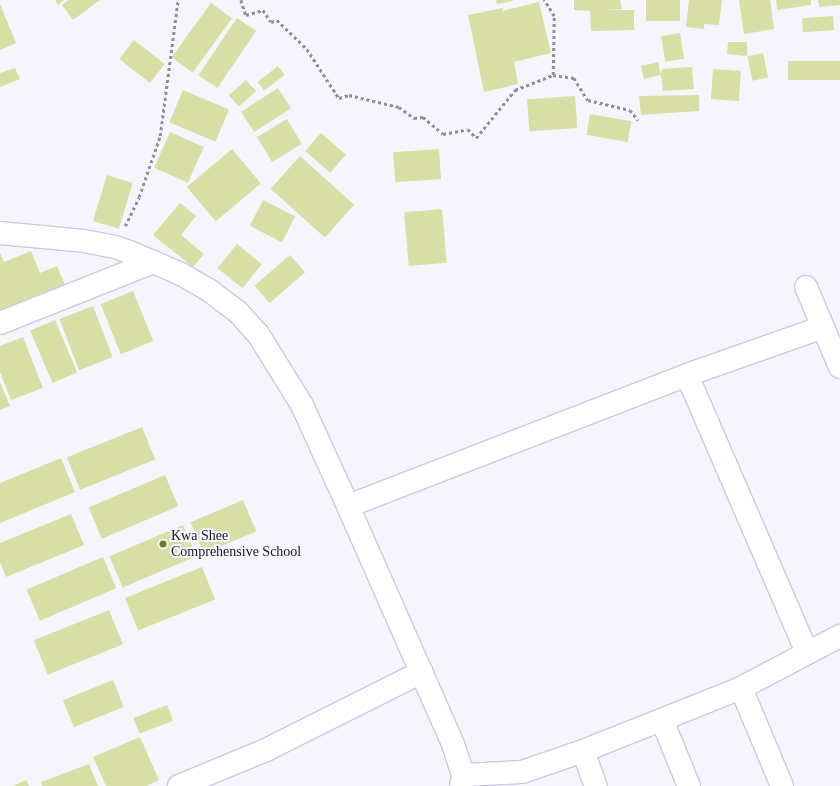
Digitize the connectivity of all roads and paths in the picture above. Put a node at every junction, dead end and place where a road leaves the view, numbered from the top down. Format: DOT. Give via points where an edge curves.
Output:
graph roads {
  1 [pos="178,0"];
  2 [pos="241,0"];
  3 [pos="544,0"];
  4 [pos="553,75"];
  5 [pos="638,120"];
  6 [pos="0,233"];
  7 [pos="115,247"];
  8 [pos="153,262"];
  9 [pos="806,286"];
  10 [pos="0,324"];
  11 [pos="823,327"];
  12 [pos="840,367"];
  13 [pos="687,375"];
  14 [pos="348,506"];
  15 [pos="840,636"];
  16 [pos="807,652"];
  17 [pos="422,672"];
  18 [pos="741,688"];
  19 [pos="662,720"];
  20 [pos="583,751"];
  21 [pos="524,779"];
  22 [pos="462,781"];
  23 [pos="179,786"];
  24 [pos="596,786"];
  25 [pos="689,786"];
  26 [pos="782,786"];
  1 -- 7 [label="path" via="160,136 139,197"];
  2 -- 4 [label="path" via="246,15 263,10 271,22 277,20 307,49 338,98 349,96 399,107 414,118 423,117 443,134 468,129 476,138 515,90"];
  3 -- 4 [label="path" via="554,16"];
  4 -- 5 [label="path" via="574,78 588,100 630,110"];
  6 -- 7 [label="street" via="42,236"];
  7 -- 8 [label="street"];
  8 -- 10 [label="street"];
  8 -- 14 [label="street" via="210,291 238,312 258,334 302,405"];
  9 -- 11 [label="street"];
  11 -- 12 [label="street"];
  11 -- 13 [label="street"];
  13 -- 14 [label="street"];
  13 -- 16 [label="street"];
  14 -- 17 [label="street"];
  15 -- 16 [label="street"];
  16 -- 18 [label="street"];
  17 -- 22 [label="street" via="453,744"];
  17 -- 23 [label="street" via="266,750"];
  18 -- 19 [label="street"];
  18 -- 26 [label="street"];
  19 -- 20 [label="street"];
  19 -- 25 [label="street"];
  20 -- 21 [label="street"];
  20 -- 24 [label="street"];
  21 -- 22 [label="street"];
}
